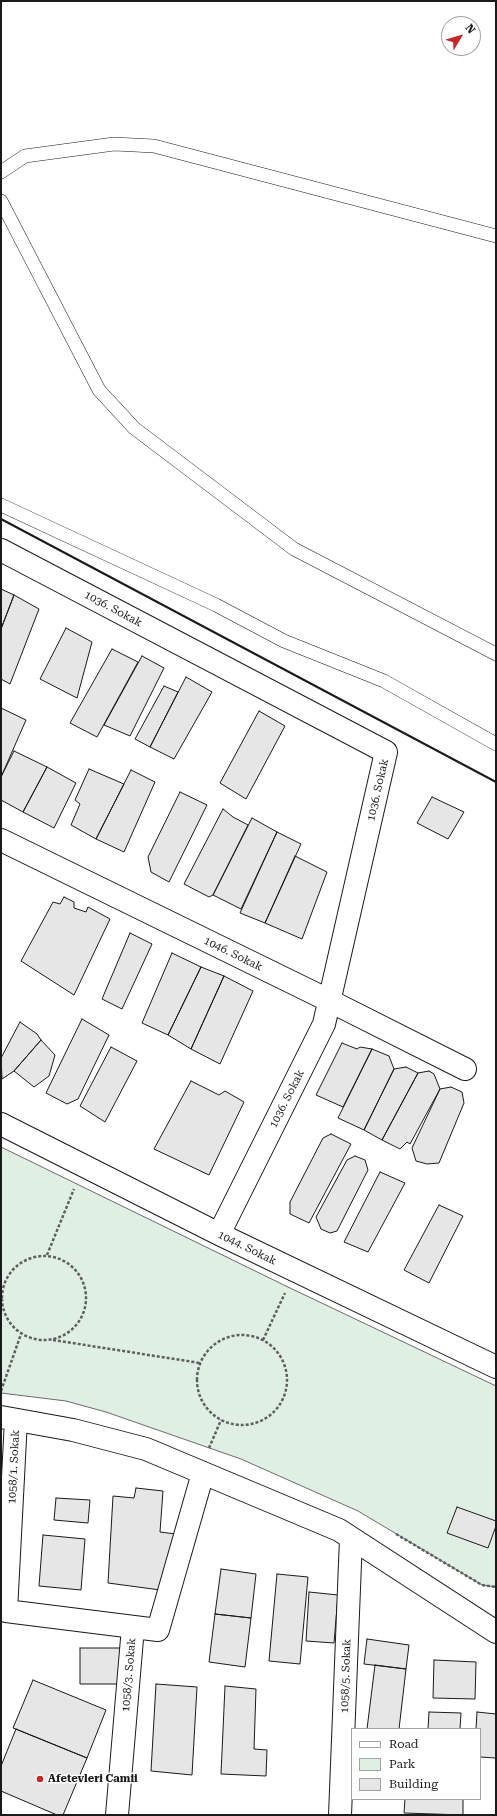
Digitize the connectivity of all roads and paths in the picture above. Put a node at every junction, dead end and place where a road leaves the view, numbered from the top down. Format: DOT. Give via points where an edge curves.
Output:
graph roads {
  1 [pos="1,172"];
  2 [pos="1,201"];
  3 [pos="496,236"];
  4 [pos="1,505"];
  5 [pos="1,550"];
  6 [pos="496,654"];
  7 [pos="496,744"];
  8 [pos="1,840"];
  9 [pos="330,1001"];
  10 [pos="465,1069"];
  11 [pos="1,1124"];
  12 [pos="76,1183"];
  13 [pos="219,1234"];
  14 [pos="47,1255"];
  15 [pos="288,1287"];
  16 [pos="1,1295"];
  17 [pos="22,1334"];
  18 [pos="51,1339"];
  19 [pos="263,1340"];
  20 [pos="200,1363"];
  21 [pos="496,1367"];
  22 [pos="1,1391"];
  23 [pos="9,1418"];
  24 [pos="221,1420"];
  25 [pos="208,1448"];
  26 [pos="203,1473"];
  27 [pos="351,1538"];
  28 [pos="3,1618"];
  29 [pos="133,1627"];
  30 [pos="496,1632"];
  31 [pos="117,1815"];
  32 [pos="340,1815"];
  1 -- 3 [label="lane" via="25,156 114,144 154,146"];
  2 -- 6 [label="lane" via="99,390 134,428 294,549"];
  4 -- 7 [label="lane" via="216,604 284,641 384,681"];
  5 -- 9 [label="street, 1036. Sokak" via="386,752"];
  8 -- 9 [label="street, 1046. Sokak"];
  9 -- 10 [label="street, 1046. Sokak"];
  9 -- 13 [label="street, 1036. Sokak" via="324,1024"];
  11 -- 13 [label="street, 1044. Sokak"];
  12 -- 14 [label="path"];
  13 -- 21 [label="street, 1044. Sokak"];
  14 -- 16 [label="path" via="34,1256 11,1270 4,1282"];
  14 -- 18 [label="path" via="60,1258 72,1266 81,1277 86,1291 86,1306 81,1319 72,1330"];
  15 -- 19 [label="path"];
  16 -- 17 [label="path" via="8,1321"];
  17 -- 18 [label="path" via="45,1341"];
  17 -- 22 [label="path"];
  18 -- 20 [label="path"];
  19 -- 20 [label="path" via="257,1336 242,1334 228,1336 215,1343 204,1354"];
  19 -- 24 [label="path" via="270,1343 280,1355 287,1369 288,1384 284,1399 275,1412 262,1421 248,1425"];
  20 -- 24 [label="path" via="196,1382 200,1396 207,1409"];
  23 -- 26 [label="street" via="116,1441"];
  23 -- 28 [label="street, 1058/1. Sokak"];
  24 -- 25 [label="path"];
  26 -- 27 [label="street" via="339,1530"];
  26 -- 29 [label="street, 1058/3. Sokak" via="158,1630"];
  27 -- 30 [label="street"];
  27 -- 32 [label="street, 1058/5. Sokak"];
  28 -- 29 [label="street, 1058/1. Sokak"];
  29 -- 31 [label="street, 1058/3. Sokak"];
}
